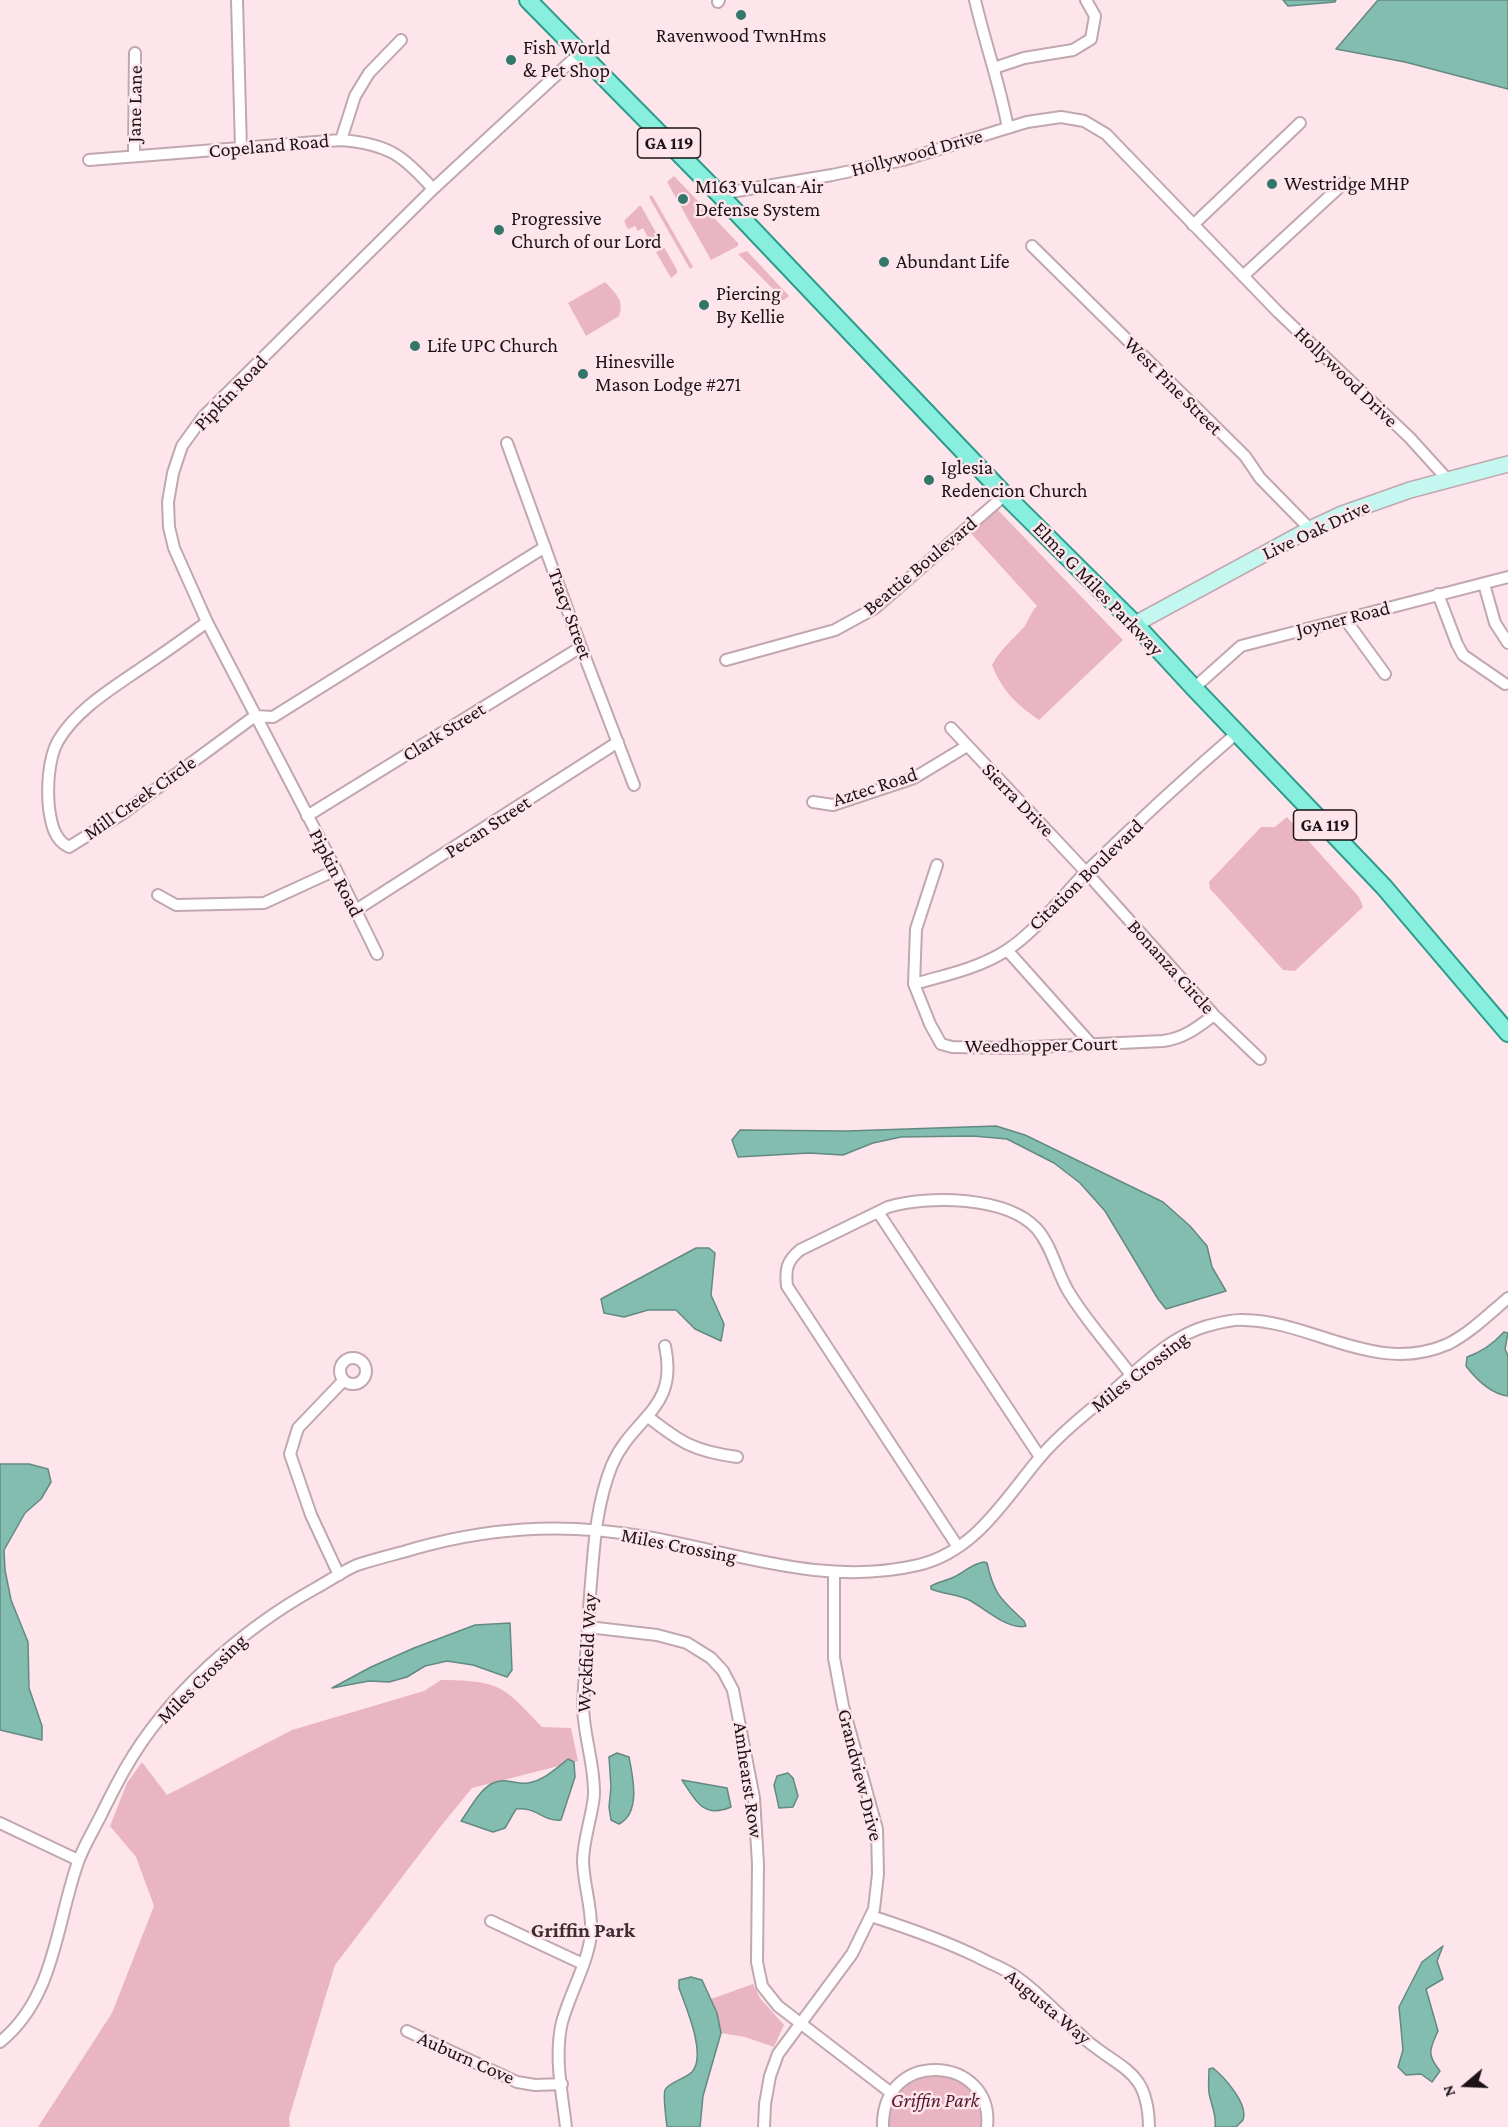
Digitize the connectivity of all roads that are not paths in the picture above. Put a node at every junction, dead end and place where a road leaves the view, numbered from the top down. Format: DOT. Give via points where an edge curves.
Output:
graph roads {
  1 [pos="237,0"];
  2 [pos="528,0"];
  3 [pos="975,0"];
  4 [pos="1086,0"];
  5 [pos="401,40"];
  6 [pos="135,53"];
  7 [pos="580,53"];
  8 [pos="994,68"];
  9 [pos="1300,123"];
  10 [pos="1008,128"];
  11 [pos="341,140"];
  12 [pos="241,149"];
  13 [pos="134,156"];
  14 [pos="89,160"];
  15 [pos="1345,182"];
  16 [pos="433,189"];
  17 [pos="719,194"];
  18 [pos="1193,225"];
  19 [pos="1032,246"];
  20 [pos="1243,276"];
  21 [pos="507,443"];
  22 [pos="1508,464"];
  23 [pos="1448,480"];
  24 [pos="1005,495"];
  25 [pos="1310,529"];
  26 [pos="545,547"];
  27 [pos="1508,578"];
  28 [pos="1484,584"];
  29 [pos="1437,594"];
  30 [pos="1345,619"];
  31 [pos="207,622"];
  32 [pos="1135,624"];
  33 [pos="1508,643"];
  34 [pos="581,647"];
  35 [pos="726,660"];
  36 [pos="1385,674"];
  37 [pos="1505,684"];
  38 [pos="1194,688"];
  39 [pos="255,716"];
  40 [pos="951,728"];
  41 [pos="1238,732"];
  42 [pos="618,742"];
  43 [pos="967,746"];
  44 [pos="634,785"];
  45 [pos="813,802"];
  46 [pos="307,816"];
  47 [pos="937,866"];
  48 [pos="336,870"];
  49 [pos="1086,872"];
  50 [pos="158,895"];
  51 [pos="356,910"];
  52 [pos="1007,950"];
  53 [pos="377,954"];
  54 [pos="914,984"];
  55 [pos="1214,1016"];
  56 [pos="1508,1033"];
  57 [pos="1091,1044"];
  58 [pos="1260,1059"];
  59 [pos="878,1212"];
  60 [pos="1508,1298"];
  61 [pos="665,1346"];
  62 [pos="1131,1375"];
  63 [pos="344,1380"];
  64 [pos="647,1416"];
  65 [pos="737,1457"];
  66 [pos="1040,1457"];
  67 [pos="595,1530"];
  68 [pos="958,1547"];
  69 [pos="834,1572"];
  70 [pos="339,1575"];
  71 [pos="588,1627"];
  72 [pos="0,1823"];
  73 [pos="78,1860"];
  74 [pos="871,1916"];
  75 [pos="491,1921"];
  76 [pos="583,1964"];
  77 [pos="799,2023"];
  78 [pos="407,2031"];
  79 [pos="0,2042"];
  80 [pos="562,2084"];
  81 [pos="890,2092"];
  82 [pos="566,2127"];
  83 [pos="764,2127"];
  84 [pos="883,2127"];
  85 [pos="987,2127"];
  86 [pos="1149,2127"];
  1 -- 12 [label="street"];
  2 -- 7 [label="main road, Elma G Miles Parkway / GA 119"];
  3 -- 8 [label="street, Hollywood Drive"];
  4 -- 8 [label="street" via="1095,16 1091,39 1073,50 1024,58"];
  5 -- 11 [label="street" via="369,73 355,96"];
  6 -- 13 [label="street, Jane Lane"];
  7 -- 16 [label="street, Pipkin Road"];
  7 -- 17 [label="main road, Elma G Miles Parkway / GA 119"];
  8 -- 10 [label="street, Hollywood Drive"];
  9 -- 18 [label="street"];
  10 -- 17 [label="street, Hollywood Drive" via="903,160"];
  10 -- 18 [label="street, Hollywood Drive" via="1061,117 1084,121 1106,134"];
  11 -- 12 [label="street, Copeland Road"];
  11 -- 16 [label="street, Copeland Road" via="369,142 390,152 410,164"];
  12 -- 13 [label="street, Copeland Road"];
  13 -- 14 [label="street, Copeland Road"];
  15 -- 20 [label="street"];
  16 -- 31 [label="street, Pipkin Road" via="203,417 182,446 168,502 169,527 174,548"];
  17 -- 24 [label="main road, Elma G Miles Parkway / GA 119"];
  18 -- 20 [label="street, Hollywood Drive"];
  19 -- 25 [label="street, West Pine Street" via="1245,456 1260,478"];
  20 -- 23 [label="street, Hollywood Drive"];
  21 -- 26 [label="street, Tracy Street"];
  22 -- 23 [label="street, Live Oak Drive"];
  23 -- 25 [label="street, Live Oak Drive" via="1358,508"];
  24 -- 32 [label="main road, Elma G Miles Parkway / GA 119"];
  24 -- 35 [label="street, Beattie Boulevard" via="875,608 835,630"];
  25 -- 32 [label="street, Live Oak Drive"];
  26 -- 34 [label="street, Tracy Street"];
  26 -- 39 [label="street" via="273,717"];
  27 -- 28 [label="street, Joyner Road"];
  28 -- 29 [label="street, Joyner Road"];
  28 -- 33 [label="street" via="1495,623"];
  29 -- 30 [label="street, Joyner Road"];
  29 -- 37 [label="street" via="1463,655"];
  30 -- 36 [label="street"];
  30 -- 38 [label="street, Joyner Road" via="1241,646"];
  31 -- 39 [label="street, Pipkin Road"];
  31 -- 39 [label="street, Mill Creek Circle" via="94,702 58,742 48,800 56,836 69,847 105,826"];
  32 -- 38 [label="main road, Elma G Miles Parkway / GA 119"];
  34 -- 42 [label="street, Tracy Street"];
  34 -- 46 [label="street, Clark Street"];
  38 -- 41 [label="main road, Elma G Miles Parkway / GA 119"];
  39 -- 46 [label="street, Pipkin Road"];
  40 -- 43 [label="street, Sierra Drive"];
  41 -- 49 [label="street, Citation Boulevard"];
  41 -- 56 [label="main road, Elma G Miles Parkway / GA 119" via="1384,887"];
  42 -- 44 [label="street, Tracy Street"];
  42 -- 51 [label="street, Pecan Street"];
  43 -- 45 [label="street, Aztec Road" via="914,778 833,805"];
  43 -- 49 [label="street, Sierra Drive"];
  46 -- 48 [label="street, Pipkin Road"];
  47 -- 54 [label="street, Weedhopper Court" via="916,929"];
  48 -- 50 [label="street" via="264,903 176,904"];
  48 -- 51 [label="street, Pipkin Road"];
  49 -- 52 [label="street, Citation Boulevard"];
  49 -- 55 [label="street, Bonanza Circle"];
  51 -- 53 [label="street, Pipkin Road"];
  52 -- 54 [label="street, Citation Boulevard" via="983,964"];
  52 -- 57 [label="street"];
  54 -- 57 [label="street, Weedhopper Court" via="941,1044"];
  55 -- 57 [label="street, Weedhopper Court" via="1176,1039"];
  55 -- 58 [label="street, Bonanza Circle"];
  59 -- 62 [label="street" via="899,1204 947,1201 980,1203 1019,1215 1047,1243 1075,1303"];
  59 -- 66 [label="street"];
  59 -- 68 [label="street" via="790,1258 785,1271 788,1286"];
  60 -- 62 [label="street, Miles Crossing" via="1464,1334 1431,1349 1378,1352 1274,1324 1240,1319 1192,1331"];
  61 -- 64 [label="street, Wyckfield Way" via="669,1364 666,1385"];
  62 -- 66 [label="street, Miles Crossing"];
  63 -- 70 [label="street" via="298,1428 290,1454 310,1515"];
  64 -- 65 [label="street" via="677,1440 699,1450"];
  64 -- 67 [label="street, Wyckfield Way" via="613,1463"];
  66 -- 68 [label="street, Miles Crossing" via="981,1531"];
  67 -- 69 [label="street, Miles Crossing" via="646,1537 754,1562"];
  67 -- 70 [label="street, Miles Crossing" via="481,1533 400,1552"];
  67 -- 71 [label="street, Wyckfield Way"];
  68 -- 69 [label="street, Miles Crossing" via="934,1561 915,1566"];
  69 -- 74 [label="street, Grandview Drive" via="834,1658 838,1682 877,1829 878,1874"];
  70 -- 73 [label="street, Miles Crossing" via="281,1607 227,1648 162,1715 126,1766"];
  71 -- 76 [label="street, Wyckfield Way" via="583,1722 594,1797 584,1846 591,1936"];
  71 -- 77 [label="street, Amhearst Row" via="657,1635 687,1643 723,1671 733,1690 754,1798 759,1975 773,2002"];
  72 -- 73 [label="street"];
  73 -- 79 [label="street, Miles Crossing" via="56,1948 42,1984 24,2018"];
  74 -- 77 [label="street, Grandview Drive" via="852,1954"];
  74 -- 86 [label="street, Augusta Way" via="941,1939 1017,1978 1134,2077 1149,2106"];
  75 -- 76 [label="street"];
  76 -- 80 [label="street, Wyckfield Way" via="562,2023"];
  77 -- 81 [label="street, Amhearst Row"];
  77 -- 83 [label="street, Grandview Drive" via="778,2054 770,2076"];
  78 -- 80 [label="street, Auburn Cove" via="517,2082"];
  80 -- 82 [label="street, Wyckfield Way"];
  81 -- 84 [label="street"];
  81 -- 85 [label="street" via="922,2071 952,2072 981,2097"];
}
